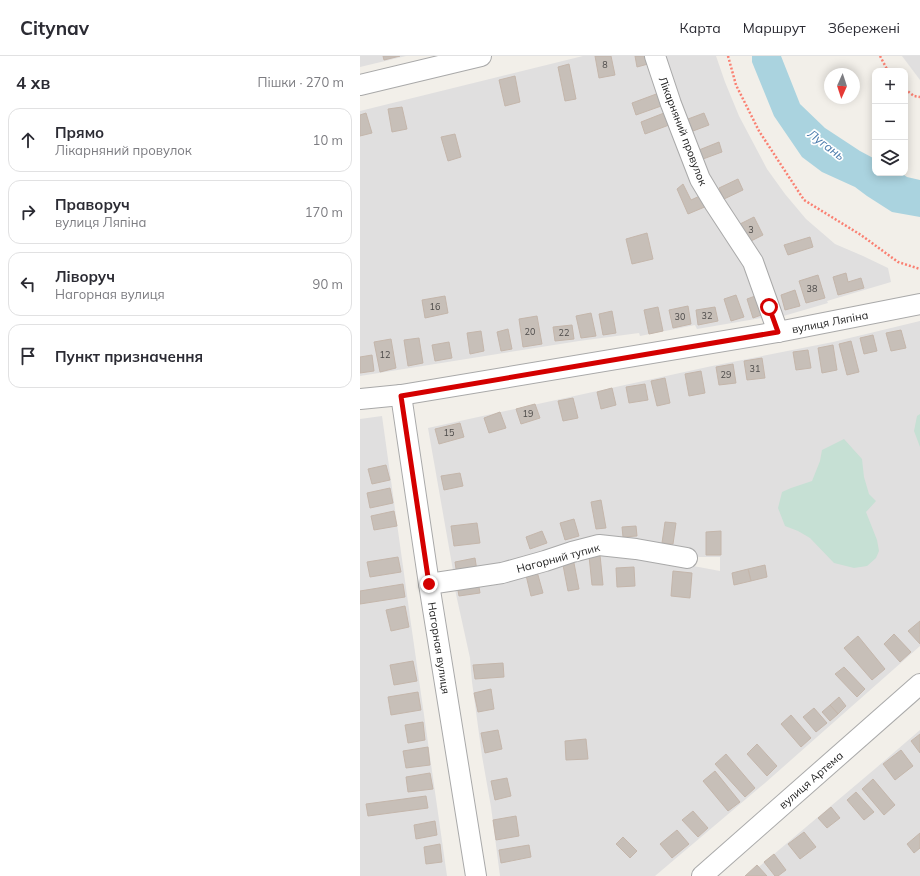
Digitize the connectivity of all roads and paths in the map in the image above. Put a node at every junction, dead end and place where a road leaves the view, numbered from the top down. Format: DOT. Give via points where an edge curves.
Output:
graph roads {
  1 [pos="481,56"];
  2 [pos="655,56"];
  3 [pos="728,56"];
  4 [pos="880,56"];
  5 [pos="886,68"];
  6 [pos="360,85"];
  7 [pos="908,91"];
  8 [pos="920,97"];
  9 [pos="920,269"];
  10 [pos="920,304"];
  11 [pos="778,332"];
  12 [pos="401,396"];
  13 [pos="360,400"];
  14 [pos="687,558"];
  15 [pos="429,584"];
  16 [pos="920,684"];
  17 [pos="476,876"];
  18 [pos="702,876"];
  1 -- 6 [label="street"];
  2 -- 11 [label="street, Лікарняний провулок" via="700,179 753,262"];
  3 -- 9 [label="path" via="736,85 759,131 804,200 861,235 898,262"];
  4 -- 5 [label="path"];
  7 -- 8 [label="path"];
  10 -- 11 [label="street, вулиця Ляпіна"];
  11 -- 12 [label="street, вулиця Ляпіна"];
  12 -- 13 [label="street, вулиця Ляпіна"];
  12 -- 15 [label="street, Нагорная вулиця"];
  14 -- 15 [label="street, Нагорний тупик" via="599,545 502,573"];
  15 -- 17 [label="street, Нагорная вулиця"];
  16 -- 18 [label="street, вулиця Артема"];
}
